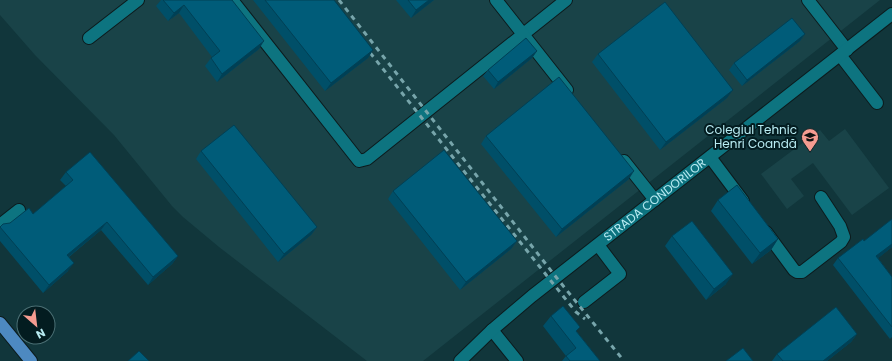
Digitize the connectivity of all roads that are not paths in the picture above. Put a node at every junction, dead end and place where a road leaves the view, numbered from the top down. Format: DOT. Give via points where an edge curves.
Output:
graph roads {
  1 [pos="138,0"];
  2 [pos="232,0"];
  3 [pos="496,0"];
  4 [pos="566,0"];
  5 [pos="808,0"];
  6 [pos="892,14"];
  7 [pos="523,34"];
  8 [pos="89,38"];
  9 [pos="843,52"];
  10 [pos="576,101"];
  11 [pos="877,103"];
  12 [pos="615,149"];
  13 [pos="710,157"];
  14 [pos="821,197"];
  15 [pos="655,200"];
  16 [pos="19,210"];
  17 [pos="752,213"];
  18 [pos="0,225"];
  19 [pos="761,225"];
  20 [pos="598,245"];
  21 [pos="584,302"];
  22 [pos="0,323"];
  23 [pos="492,330"];
  24 [pos="31,361"];
  25 [pos="460,361"];
  26 [pos="517,361"];
  1 -- 8 [label="street"];
  2 -- 7 [label="street" via="359,160 367,159"];
  3 -- 7 [label="street"];
  4 -- 7 [label="street"];
  5 -- 9 [label="street"];
  6 -- 9 [label="street, STRADA CONDORILOR"];
  7 -- 10 [label="street"];
  9 -- 11 [label="street"];
  9 -- 13 [label="street, STRADA CONDORILOR"];
  12 -- 15 [label="street"];
  13 -- 15 [label="street, STRADA CONDORILOR"];
  13 -- 17 [label="street"];
  14 -- 19 [label="street" via="840,226 844,237 802,272 794,270"];
  15 -- 20 [label="street, STRADA CONDORILOR"];
  16 -- 18 [label="street"];
  20 -- 21 [label="street" via="620,274"];
  20 -- 23 [label="street, STRADA CONDORILOR"];
  22 -- 24 [label="main road"];
  23 -- 25 [label="street, STRADA CONDORILOR"];
  23 -- 26 [label="street"];
}
